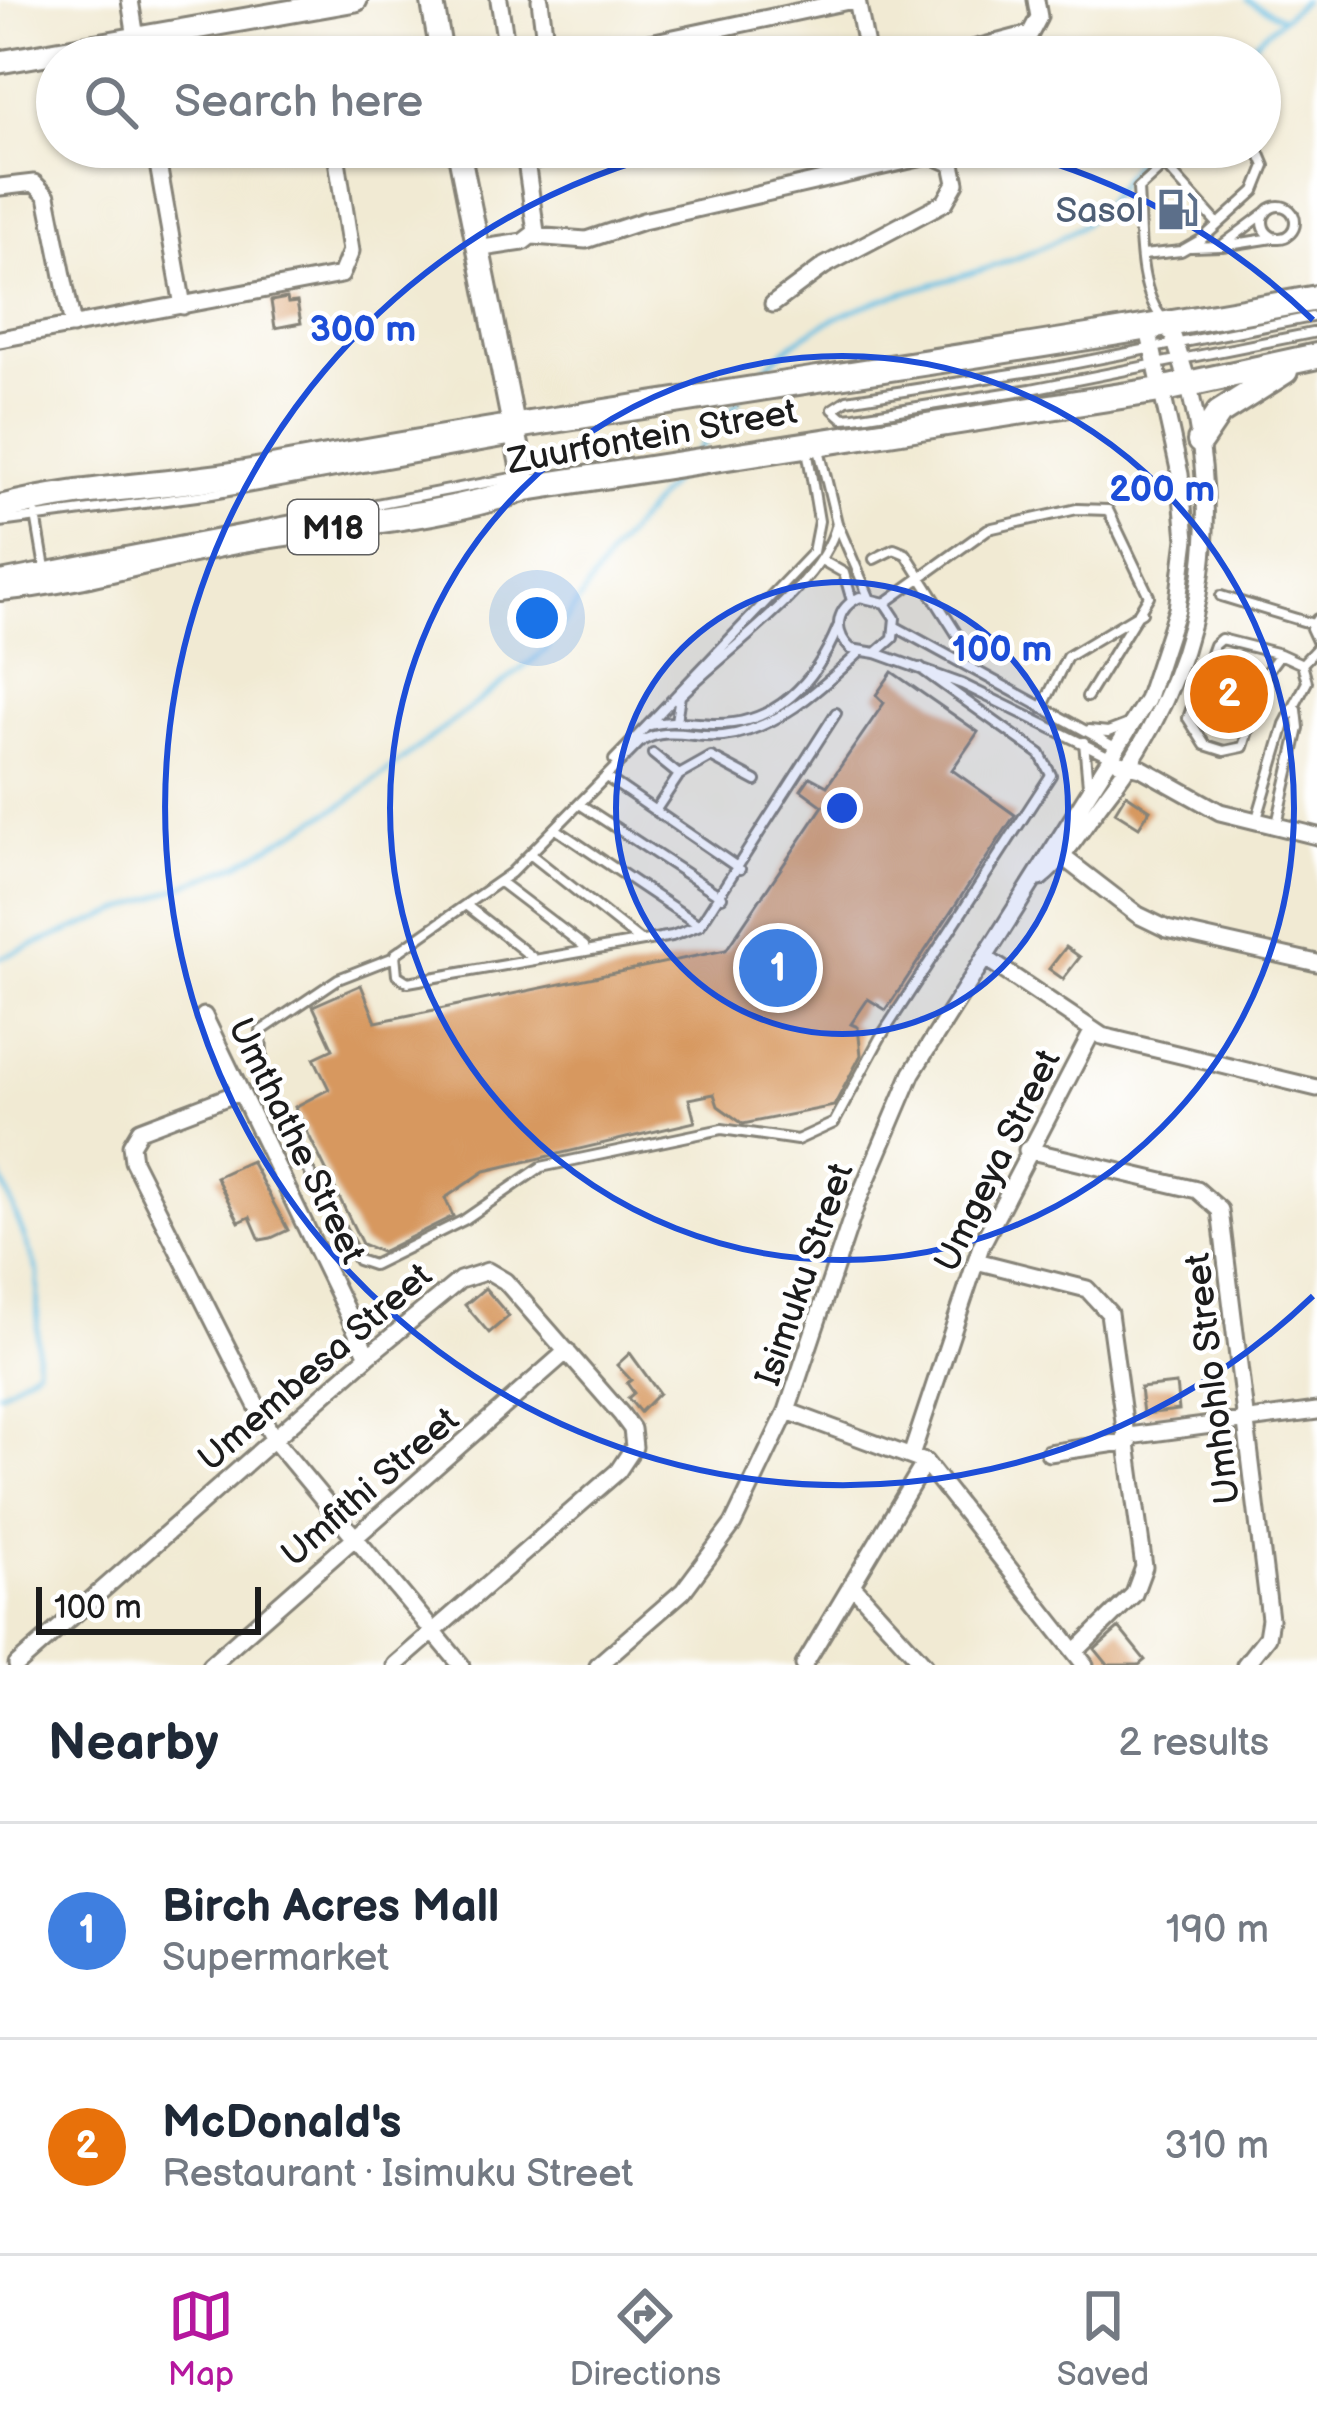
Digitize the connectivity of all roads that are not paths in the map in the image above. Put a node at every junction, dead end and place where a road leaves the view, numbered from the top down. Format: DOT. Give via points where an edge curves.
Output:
graph roads {
  1 [pos="130,0"];
  2 [pos="356,0"];
  3 [pos="432,0"];
  4 [pos="499,0"];
  5 [pos="540,0"];
  6 [pos="855,0"];
  7 [pos="1036,0"];
  8 [pos="135,36"];
  9 [pos="192,36"];
  10 [pos="438,36"];
  11 [pos="505,36"];
  12 [pos="544,36"];
  13 [pos="684,36"];
  14 [pos="863,36"];
  15 [pos="1022,36"];
  16 [pos="36,58"];
  17 [pos="0,62"];
  18 [pos="159,168"];
  19 [pos="338,168"];
  20 [pos="462,168"];
  21 [pos="527,168"];
  22 [pos="872,168"];
  23 [pos="953,168"];
  24 [pos="1158,168"];
  25 [pos="1168,168"];
  26 [pos="1262,168"];
  27 [pos="0,187"];
  28 [pos="1265,213"];
  29 [pos="1219,224"];
  30 [pos="533,236"];
  31 [pos="1275,238"];
  32 [pos="1221,246"];
  33 [pos="1189,247"];
  34 [pos="476,249"];
  35 [pos="1144,255"];
  36 [pos="1317,298"];
  37 [pos="773,304"];
  38 [pos="183,306"];
  39 [pos="1317,316"];
  40 [pos="73,326"];
  41 [pos="1317,332"];
  42 [pos="0,339"];
  43 [pos="1167,343"];
  44 [pos="1312,357"];
  45 [pos="1157,378"];
  46 [pos="516,432"];
  47 [pos="1200,440"];
  48 [pos="812,444"];
  49 [pos="525,482"];
  50 [pos="0,508"];
  51 [pos="36,514"];
  52 [pos="0,522"];
  53 [pos="837,523"];
  54 [pos="874,559"];
  55 [pos="823,560"];
  56 [pos="45,568"];
  57 [pos="919,574"];
  58 [pos="0,576"];
  59 [pos="0,588"];
  60 [pos="1221,596"];
  61 [pos="869,597"];
  62 [pos="852,601"];
  63 [pos="885,603"];
  64 [pos="1143,611"];
  65 [pos="1315,621"];
  66 [pos="838,627"];
  67 [pos="896,627"];
  68 [pos="958,636"];
  69 [pos="1317,644"];
  70 [pos="1255,646"];
  71 [pos="876,652"];
  72 [pos="859,653"];
  73 [pos="1280,654"];
  74 [pos="1302,664"];
  75 [pos="920,668"];
  76 [pos="1266,673"];
  77 [pos="1087,698"];
  78 [pos="1042,707"];
  79 [pos="1297,709"];
  80 [pos="836,713"];
  81 [pos="1139,718"];
  82 [pos="676,721"];
  83 [pos="647,726"];
  84 [pos="1076,727"];
  85 [pos="1084,742"];
  86 [pos="653,754"];
  87 [pos="1127,761"];
  88 [pos="679,776"];
  89 [pos="607,777"];
  90 [pos="756,781"];
  91 [pos="598,786"];
  92 [pos="581,805"];
  93 [pos="657,808"];
  94 [pos="1078,808"];
  95 [pos="1256,823"];
  96 [pos="1276,827"];
  97 [pos="556,829"];
  98 [pos="1317,836"];
  99 [pos="1056,852"];
  100 [pos="530,854"];
  101 [pos="740,868"];
  102 [pos="500,882"];
  103 [pos="722,897"];
  104 [pos="467,906"];
  105 [pos="700,926"];
  106 [pos="640,941"];
  107 [pos="586,947"];
  108 [pos="392,958"];
  109 [pos="532,958"];
  110 [pos="987,959"];
  111 [pos="1317,963"];
  112 [pos="204,1016"];
  113 [pos="1092,1032"];
  114 [pos="1317,1088"];
  115 [pos="240,1092"];
  116 [pos="1028,1150"];
  117 [pos="976,1261"];
  118 [pos="567,1351"];
  119 [pos="368,1356"];
  120 [pos="788,1411"];
  121 [pos="1317,1411"];
  122 [pos="1242,1420"];
  123 [pos="1130,1438"];
  124 [pos="274,1440"];
  125 [pos="1048,1453"];
  126 [pos="918,1457"];
  127 [pos="356,1538"];
  128 [pos="854,1586"];
  129 [pos="433,1632"];
  130 [pos="1081,1658"];
  131 [pos="17,1665"];
  132 [pos="210,1665"];
  133 [pos="395,1665"];
  134 [pos="461,1665"];
  135 [pos="598,1665"];
  136 [pos="804,1665"];
  137 [pos="925,1665"];
  138 [pos="1245,1665"];
  1 -- 8 [label="street"];
  2 -- 9 [label="street"];
  3 -- 10 [label="street"];
  4 -- 11 [label="street"];
  5 -- 12 [label="street"];
  6 -- 13 [label="street"];
  6 -- 14 [label="street"];
  7 -- 15 [label="street" via="1039,17"];
  16 -- 17 [label="street"];
  18 -- 38 [label="street"];
  19 -- 38 [label="street" via="347,269 325,281"];
  20 -- 34 [label="street"];
  21 -- 30 [label="street"];
  22 -- 30 [label="street" via="586,240"];
  23 -- 37 [label="street" via="956,183 945,202 824,266"];
  24 -- 35 [label="lane" via="1138,189"];
  25 -- 29 [label="lane"];
  26 -- 29 [label="lane" via="1264,178"];
  27 -- 40 [label="street" via="34,183 47,196"];
  28 -- 31 [label="lane" via="1266,232"];
  28 -- 31 [label="lane" via="1283,206 1295,221 1285,238"];
  28 -- 32 [label="lane"];
  29 -- 33 [label="lane"];
  30 -- 34 [label="street"];
  31 -- 32 [label="lane"];
  32 -- 33 [label="lane"];
  33 -- 35 [label="lane"];
  34 -- 46 [label="street"];
  35 -- 43 [label="lane"];
  36 -- 43 [label="main road, Zuurfontein Street / M18"];
  38 -- 40 [label="street"];
  39 -- 43 [label="lane"];
  40 -- 42 [label="street"];
  41 -- 43 [label="lane"];
  43 -- 44 [label="main road, Zuurfontein Street / M18"];
  43 -- 45 [label="main road, Zuurfontein Street / M18"];
  43 -- 45 [label="street, Isimuku Street"];
  43 -- 45 [label="lane" via="847,400 833,410 855,417"];
  43 -- 46 [label="main road, Zuurfontein Street / M18" via="675,402"];
  43 -- 47 [label="street, Isimuku Street"];
  44 -- 47 [label="main road" via="1233,402"];
  45 -- 48 [label="main road, Zuurfontein Street / M18"];
  45 -- 81 [label="street, Isimuku Street" via="1185,508 1177,609"];
  46 -- 49 [label="street"];
  46 -- 50 [label="main road, Zuurfontein Street / M18"];
  46 -- 51 [label="lane" via="212,494"];
  47 -- 87 [label="street, Isimuku Street" via="1208,539 1195,613 1162,704"];
  48 -- 49 [label="main road, Zuurfontein Street / M18"];
  48 -- 53 [label="lane"];
  48 -- 83 [label="lane" via="819,521 813,552"];
  49 -- 56 [label="lane"];
  49 -- 59 [label="main road, Zuurfontein Street / M18" via="446,514 265,536"];
  51 -- 52 [label="lane"];
  51 -- 56 [label="lane"];
  53 -- 55 [label="lane"];
  53 -- 61 [label="lane"];
  54 -- 57 [label="lane" via="901,550"];
  55 -- 62 [label="lane" via="844,573"];
  55 -- 82 [label="lane" via="680,696"];
  56 -- 58 [label="lane"];
  57 -- 63 [label="lane"];
  57 -- 64 [label="lane" via="999,525 1099,508 1114,517 1148,587"];
  57 -- 68 [label="lane"];
  60 -- 65 [label="lane"];
  61 -- 62 [label="lane"];
  61 -- 63 [label="lane"];
  62 -- 66 [label="lane"];
  63 -- 67 [label="lane"];
  64 -- 77 [label="lane"];
  64 -- 78 [label="lane" via="1067,657"];
  65 -- 69 [label="lane"];
  66 -- 72 [label="lane"];
  66 -- 82 [label="lane" via="816,674 769,712 725,723"];
  67 -- 71 [label="lane"];
  67 -- 78 [label="lane"];
  69 -- 74 [label="lane"];
  70 -- 73 [label="lane"];
  70 -- 76 [label="lane"];
  70 -- 76 [label="lane" via="1227,638 1214,645 1188,718 1196,739 1224,751 1243,748"];
  71 -- 72 [label="lane"];
  71 -- 75 [label="lane"];
  72 -- 89 [label="lane" via="770,721 724,736 650,736"];
  73 -- 74 [label="lane"];
  73 -- 76 [label="lane"];
  74 -- 79 [label="lane" via="1307,682"];
  75 -- 85 [label="lane"];
  75 -- 108 [label="lane" via="1040,754 1051,775 880,1038 843,1112 824,1130 784,1141 722,1129 541,1167 456,1224 373,1265 358,1260 275,1110 263,1080 261,1031 338,979"];
  78 -- 84 [label="lane"];
  79 -- 95 [label="lane" via="1285,724"];
  79 -- 96 [label="lane"];
  80 -- 101 [label="lane"];
  81 -- 84 [label="lane" via="1108,732"];
  81 -- 87 [label="street, Isimuku Street"];
  82 -- 83 [label="lane"];
  83 -- 91 [label="lane"];
  84 -- 87 [label="lane"];
  85 -- 87 [label="lane"];
  85 -- 94 [label="lane" via="1090,772"];
  86 -- 88 [label="lane"];
  87 -- 94 [label="street, Isimuku Street"];
  87 -- 95 [label="street"];
  87 -- 99 [label="street, Isimuku Street"];
  88 -- 90 [label="lane" via="711,757"];
  88 -- 93 [label="lane"];
  89 -- 91 [label="lane"];
  89 -- 93 [label="lane"];
  91 -- 92 [label="lane"];
  92 -- 97 [label="lane"];
  92 -- 103 [label="lane"];
  93 -- 101 [label="lane"];
  94 -- 99 [label="street, Isimuku Street"];
  95 -- 96 [label="street"];
  96 -- 98 [label="street"];
  97 -- 100 [label="lane"];
  97 -- 105 [label="lane"];
  99 -- 110 [label="street, Isimuku Street"];
  99 -- 111 [label="street" via="1167,929"];
  100 -- 102 [label="lane"];
  100 -- 106 [label="lane"];
  101 -- 103 [label="lane"];
  102 -- 104 [label="lane"];
  102 -- 107 [label="lane"];
  103 -- 105 [label="lane"];
  104 -- 108 [label="lane"];
  104 -- 109 [label="lane"];
  105 -- 106 [label="lane"];
  106 -- 107 [label="lane"];
  107 -- 109 [label="lane"];
  108 -- 109 [label="lane" via="408,982"];
  110 -- 113 [label="street"];
  110 -- 120 [label="street, Isimuku Street" via="923,1054 876,1153"];
  112 -- 115 [label="street, Umthathe Street"];
  113 -- 114 [label="street"];
  113 -- 116 [label="street, Umgeya Street"];
  115 -- 119 [label="street, Umthathe Street"];
  115 -- 124 [label="street" via="140,1130 131,1152"];
  116 -- 117 [label="street, Umgeya Street"];
  116 -- 122 [label="street, Umhohlo Street" via="1214,1200"];
  117 -- 123 [label="street" via="1087,1289 1103,1301"];
  117 -- 126 [label="street, Umgeya Street"];
  118 -- 119 [label="street, Umembesa Street" via="505,1281 480,1270"];
  118 -- 127 [label="street, Umfithi Street"];
  118 -- 129 [label="street, Umembesa Street" via="627,1421 631,1456"];
  119 -- 124 [label="street, Umembesa Street"];
  120 -- 126 [label="street"];
  120 -- 135 [label="street, Isimuku Street" via="701,1570"];
  121 -- 122 [label="street"];
  122 -- 123 [label="street"];
  122 -- 138 [label="street, Umhohlo Street" via="1270,1619 1268,1637"];
  123 -- 125 [label="street"];
  123 -- 130 [label="street" via="1141,1582"];
  124 -- 127 [label="street"];
  124 -- 131 [label="street, Umembesa Street"];
  126 -- 128 [label="street, Umgeya Street"];
  126 -- 130 [label="street"];
  127 -- 129 [label="street"];
  127 -- 132 [label="street, Umfithi Street"];
  128 -- 136 [label="street, Umgeya Street"];
  128 -- 137 [label="street"];
  129 -- 133 [label="street"];
  129 -- 134 [label="street"];
}
